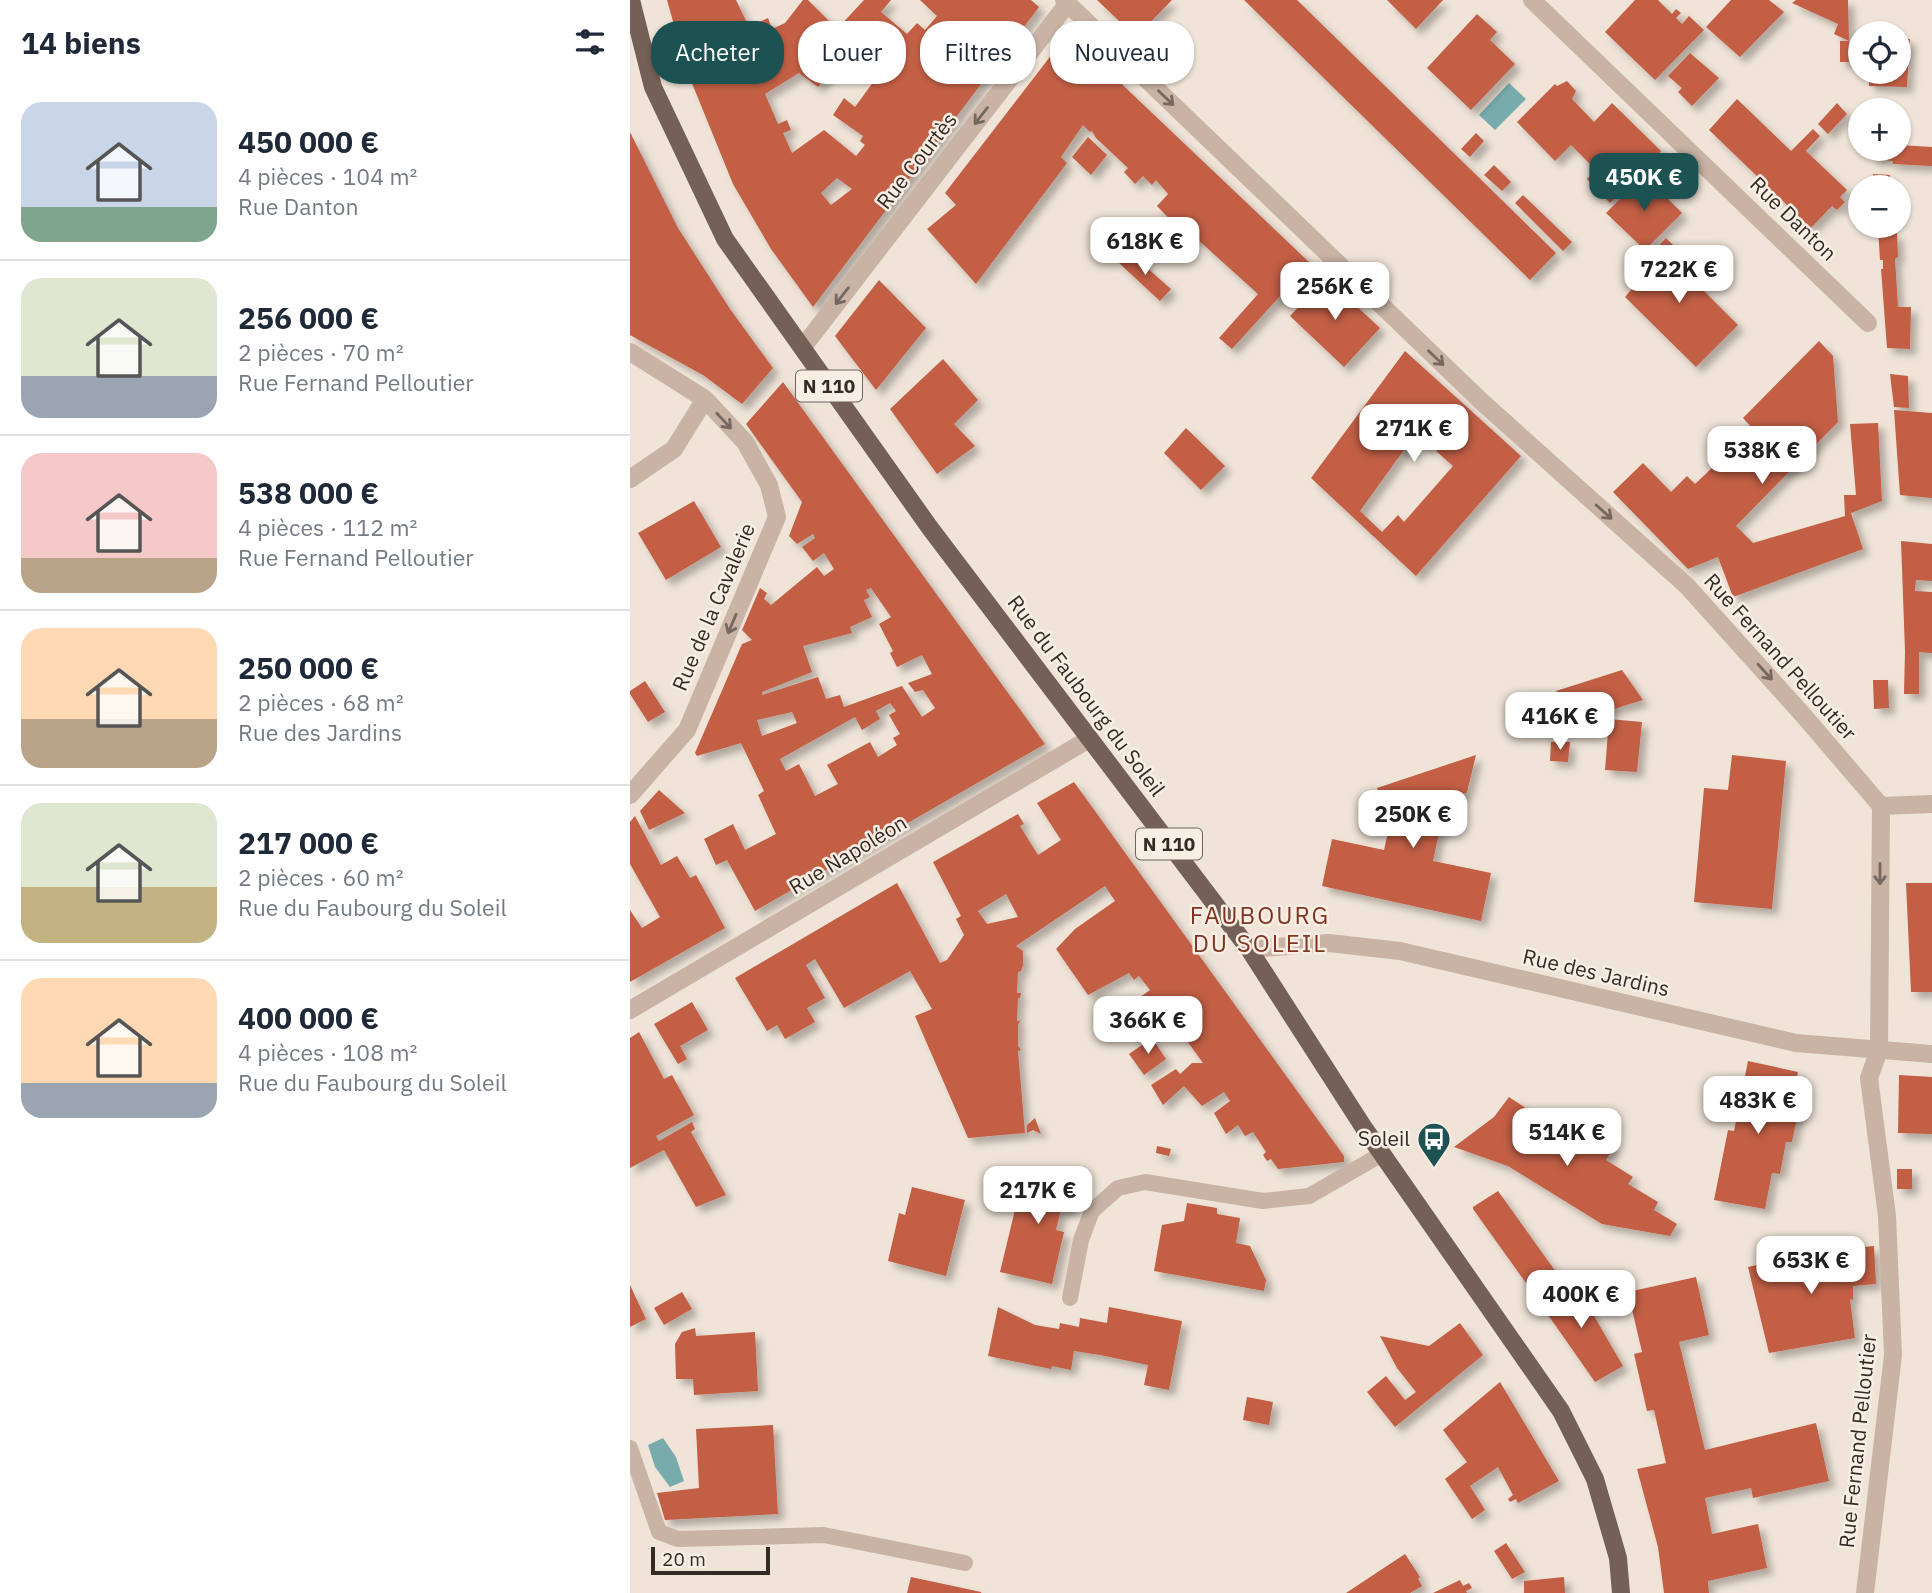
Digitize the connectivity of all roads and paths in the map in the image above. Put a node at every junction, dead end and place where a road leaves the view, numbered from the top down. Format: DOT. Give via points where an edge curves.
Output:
graph roads {
  1 [pos="631,0"];
  2 [pos="1534,1"];
  3 [pos="1066,2"];
  4 [pos="1868,323"];
  5 [pos="803,347"];
  6 [pos="630,352"];
  7 [pos="705,399"];
  8 [pos="630,480"];
  9 [pos="1089,739"];
  10 [pos="630,795"];
  11 [pos="1932,804"];
  12 [pos="1881,806"];
  13 [pos="1249,950"];
  14 [pos="630,1010"];
  15 [pos="1879,1050"];
  16 [pos="1932,1054"];
  17 [pos="1382,1154"];
  18 [pos="1070,1298"];
  19 [pos="630,1448"];
  20 [pos="965,1563"];
  21 [pos="1621,1593"];
  22 [pos="1866,1593"];
  1 -- 5 [label="main road, Rue du Faubourg du Soleil / N 110" via="653,88 725,239"];
  2 -- 4 [label="street, Rue Danton"];
  3 -- 5 [label="street, Rue Courtès, one-way"];
  3 -- 12 [label="street, Rue Fernand Pelloutier, one-way" via="1480,401 1687,586"];
  5 -- 9 [label="main road, Rue du Faubourg du Soleil / N 110" via="930,528"];
  6 -- 7 [label="street, Rue de la Cavalerie"];
  7 -- 8 [label="street" via="674,449"];
  7 -- 10 [label="street, Rue de la Cavalerie, one-way" via="745,442 769,485 777,517 687,730"];
  9 -- 13 [label="main road, Rue du Faubourg du Soleil / N 110"];
  9 -- 14 [label="street, Rue Napoléon"];
  11 -- 12 [label="street"];
  12 -- 15 [label="street, Rue Fernand Pelloutier, one-way"];
  13 -- 15 [label="street, Rue des Jardins" via="1329,943 1400,951 1796,1043"];
  13 -- 17 [label="main road, Rue du Faubourg du Soleil / N 110"];
  15 -- 16 [label="street, Rue des Jardins"];
  15 -- 22 [label="street, Rue Fernand Pelloutier" via="1869,1079 1887,1216 1894,1356"];
  17 -- 18 [label="lane" via="1309,1196 1264,1201 1145,1182 1118,1188 1092,1211 1081,1240"];
  17 -- 21 [label="main road, Rue du Faubourg du Soleil / N 110" via="1561,1411 1595,1479 1618,1558"];
  19 -- 20 [label="lane" via="659,1532 669,1536 824,1535"];
}
